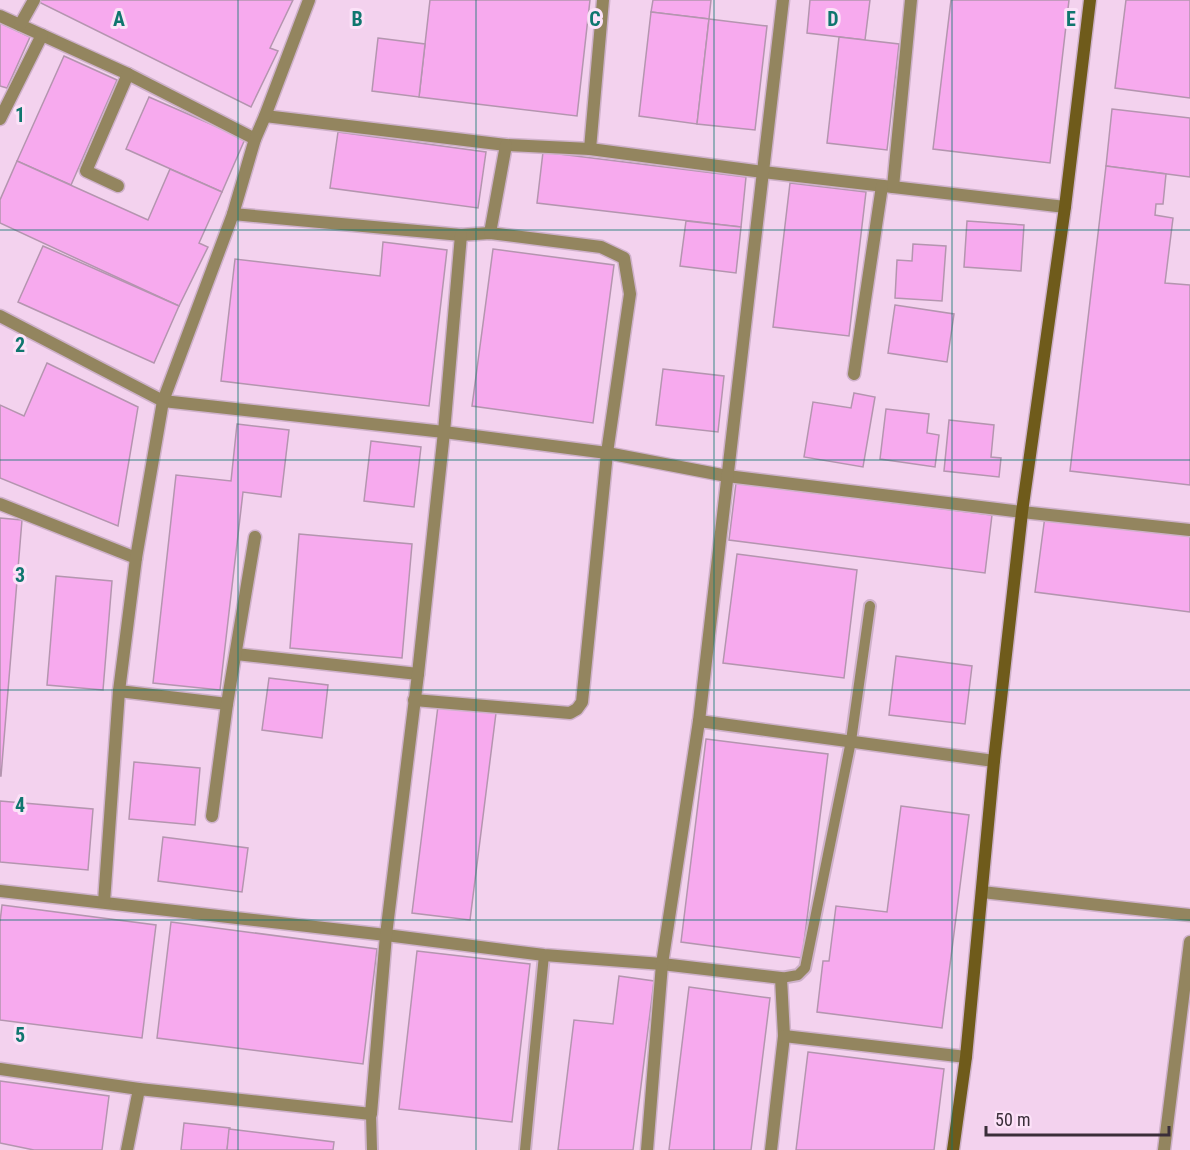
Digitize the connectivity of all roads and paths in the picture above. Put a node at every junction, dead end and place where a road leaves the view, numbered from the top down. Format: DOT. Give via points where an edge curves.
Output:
graph roads {
  1 [pos="34,0"];
  2 [pos="309,0"];
  3 [pos="603,0"];
  4 [pos="783,0"];
  5 [pos="911,0"];
  6 [pos="1089,0"];
  7 [pos="0,16"];
  8 [pos="20,25"];
  9 [pos="42,35"];
  10 [pos="128,74"];
  11 [pos="265,116"];
  12 [pos="0,119"];
  13 [pos="255,139"];
  14 [pos="506,145"];
  15 [pos="590,149"];
  16 [pos="763,172"];
  17 [pos="118,186"];
  18 [pos="888,187"];
  19 [pos="1065,207"];
  20 [pos="233,214"];
  21 [pos="490,233"];
  22 [pos="461,235"];
  23 [pos="0,315"];
  24 [pos="854,374"];
  25 [pos="163,401"];
  26 [pos="444,432"];
  27 [pos="607,453"];
  28 [pos="727,476"];
  29 [pos="0,504"];
  30 [pos="1022,512"];
  31 [pos="1190,530"];
  32 [pos="255,537"];
  33 [pos="136,558"];
  34 [pos="870,606"];
  35 [pos="236,654"];
  36 [pos="418,674"];
  37 [pos="119,692"];
  38 [pos="414,700"];
  39 [pos="228,704"];
  40 [pos="699,721"];
  41 [pos="850,741"];
  42 [pos="994,761"];
  43 [pos="212,816"];
  44 [pos="0,891"];
  45 [pos="982,892"];
  46 [pos="104,902"];
  47 [pos="1190,915"];
  48 [pos="386,935"];
  49 [pos="1190,942"];
  50 [pos="544,955"];
  51 [pos="662,964"];
  52 [pos="781,978"];
  53 [pos="784,1036"];
  54 [pos="966,1058"];
  55 [pos="0,1068"];
  56 [pos="139,1089"];
  57 [pos="371,1114"];
  58 [pos="127,1150"];
  59 [pos="372,1150"];
  60 [pos="525,1150"];
  61 [pos="647,1150"];
  62 [pos="771,1150"];
  63 [pos="953,1150"];
  64 [pos="1164,1150"];
  1 -- 8 [label="street"];
  2 -- 11 [label="street"];
  3 -- 15 [label="street"];
  4 -- 16 [label="street"];
  5 -- 18 [label="street"];
  6 -- 19 [label="street"];
  7 -- 8 [label="street"];
  8 -- 9 [label="street"];
  9 -- 10 [label="street"];
  9 -- 12 [label="street"];
  10 -- 13 [label="street"];
  10 -- 17 [label="street" via="86,171"];
  11 -- 13 [label="street"];
  11 -- 14 [label="street"];
  13 -- 20 [label="street"];
  14 -- 15 [label="street"];
  14 -- 21 [label="street"];
  15 -- 16 [label="street"];
  16 -- 18 [label="street"];
  16 -- 28 [label="street"];
  18 -- 19 [label="street"];
  18 -- 24 [label="street"];
  19 -- 30 [label="street"];
  20 -- 22 [label="street"];
  20 -- 25 [label="street"];
  21 -- 22 [label="street"];
  21 -- 27 [label="street" via="602,247 624,258 630,294"];
  22 -- 26 [label="street"];
  23 -- 25 [label="street"];
  25 -- 26 [label="street"];
  25 -- 33 [label="street"];
  26 -- 27 [label="street"];
  26 -- 36 [label="street"];
  27 -- 28 [label="street"];
  27 -- 38 [label="street" via="582,702 577,709 570,713"];
  28 -- 30 [label="street"];
  28 -- 40 [label="street"];
  29 -- 33 [label="street"];
  30 -- 31 [label="street"];
  30 -- 42 [label="street"];
  32 -- 35 [label="street"];
  33 -- 37 [label="street"];
  34 -- 41 [label="lane"];
  35 -- 36 [label="street"];
  35 -- 39 [label="street"];
  36 -- 38 [label="street"];
  37 -- 39 [label="street"];
  37 -- 46 [label="street"];
  38 -- 48 [label="street"];
  39 -- 43 [label="street"];
  40 -- 41 [label="street"];
  40 -- 51 [label="street"];
  41 -- 42 [label="street"];
  41 -- 52 [label="lane" via="805,968 798,975"];
  42 -- 45 [label="street"];
  44 -- 46 [label="street"];
  45 -- 47 [label="street"];
  45 -- 54 [label="street"];
  46 -- 48 [label="street"];
  48 -- 50 [label="street"];
  48 -- 57 [label="street"];
  49 -- 64 [label="street"];
  50 -- 51 [label="street"];
  50 -- 60 [label="lane"];
  51 -- 52 [label="street"];
  51 -- 61 [label="street"];
  52 -- 53 [label="street"];
  53 -- 54 [label="street"];
  53 -- 62 [label="street"];
  54 -- 63 [label="street"];
  55 -- 56 [label="street"];
  56 -- 57 [label="street"];
  56 -- 58 [label="street"];
  57 -- 59 [label="lane"];
}
